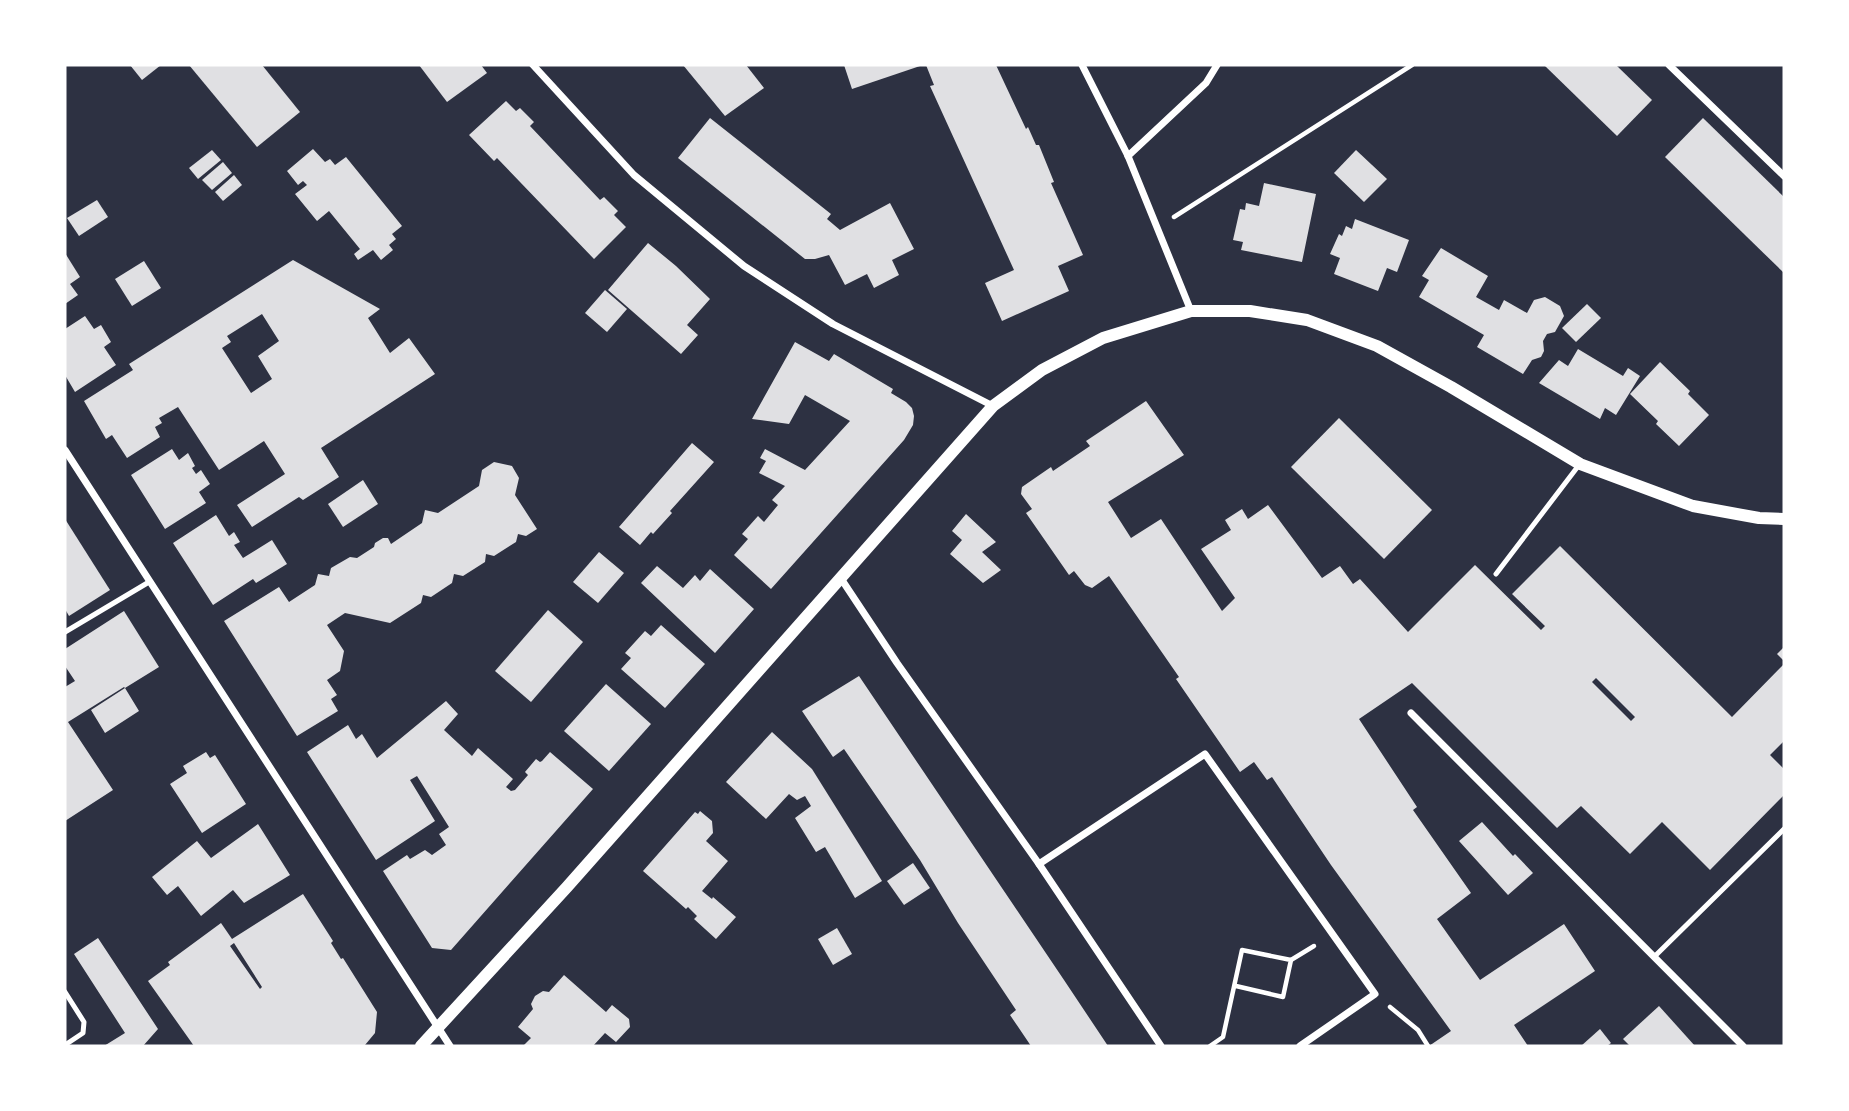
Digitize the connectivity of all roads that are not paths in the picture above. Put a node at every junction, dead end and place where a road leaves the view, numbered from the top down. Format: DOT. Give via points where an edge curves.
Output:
graph roads {
  1 [pos="533,65"];
  2 [pos="1082,65"];
  3 [pos="1217,65"];
  4 [pos="1669,65"];
  5 [pos="1128,156"];
  6 [pos="1784,176"];
  7 [pos="1191,311"];
  8 [pos="993,406"];
  9 [pos="65,450"];
  10 [pos="1580,464"];
  11 [pos="1784,519"];
  12 [pos="1496,574"];
  13 [pos="840,577"];
  14 [pos="149,582"];
  15 [pos="65,632"];
  16 [pos="1411,713"];
  17 [pos="1784,830"];
  18 [pos="1039,864"];
  19 [pos="1654,957"];
  20 [pos="65,992"];
  21 [pos="438,1027"];
  22 [pos="65,1045"];
  23 [pos="421,1046"];
  24 [pos="450,1046"];
  25 [pos="1161,1046"];
  26 [pos="1300,1046"];
  27 [pos="1743,1046"];
  1 -- 8 [label="street" via="634,175 744,267 834,324"];
  2 -- 5 [label="street"];
  3 -- 5 [label="street" via="1206,83"];
  4 -- 6 [label="street"];
  5 -- 7 [label="street"];
  7 -- 8 [label="street" via="1103,338 1042,370"];
  7 -- 10 [label="street" via="1250,311 1307,320 1377,346"];
  8 -- 13 [label="street"];
  9 -- 14 [label="street"];
  10 -- 11 [label="street" via="1693,506"];
  10 -- 12 [label="lane"];
  13 -- 18 [label="street"];
  13 -- 21 [label="street"];
  14 -- 15 [label="lane"];
  14 -- 21 [label="street"];
  16 -- 19 [label="street"];
  17 -- 19 [label="lane"];
  18 -- 25 [label="street"];
  18 -- 26 [label="street" via="1205,754 1375,994"];
  19 -- 27 [label="street"];
  20 -- 22 [label="lane" via="84,1022 83,1033"];
  21 -- 23 [label="street"];
  21 -- 24 [label="street"];
}
